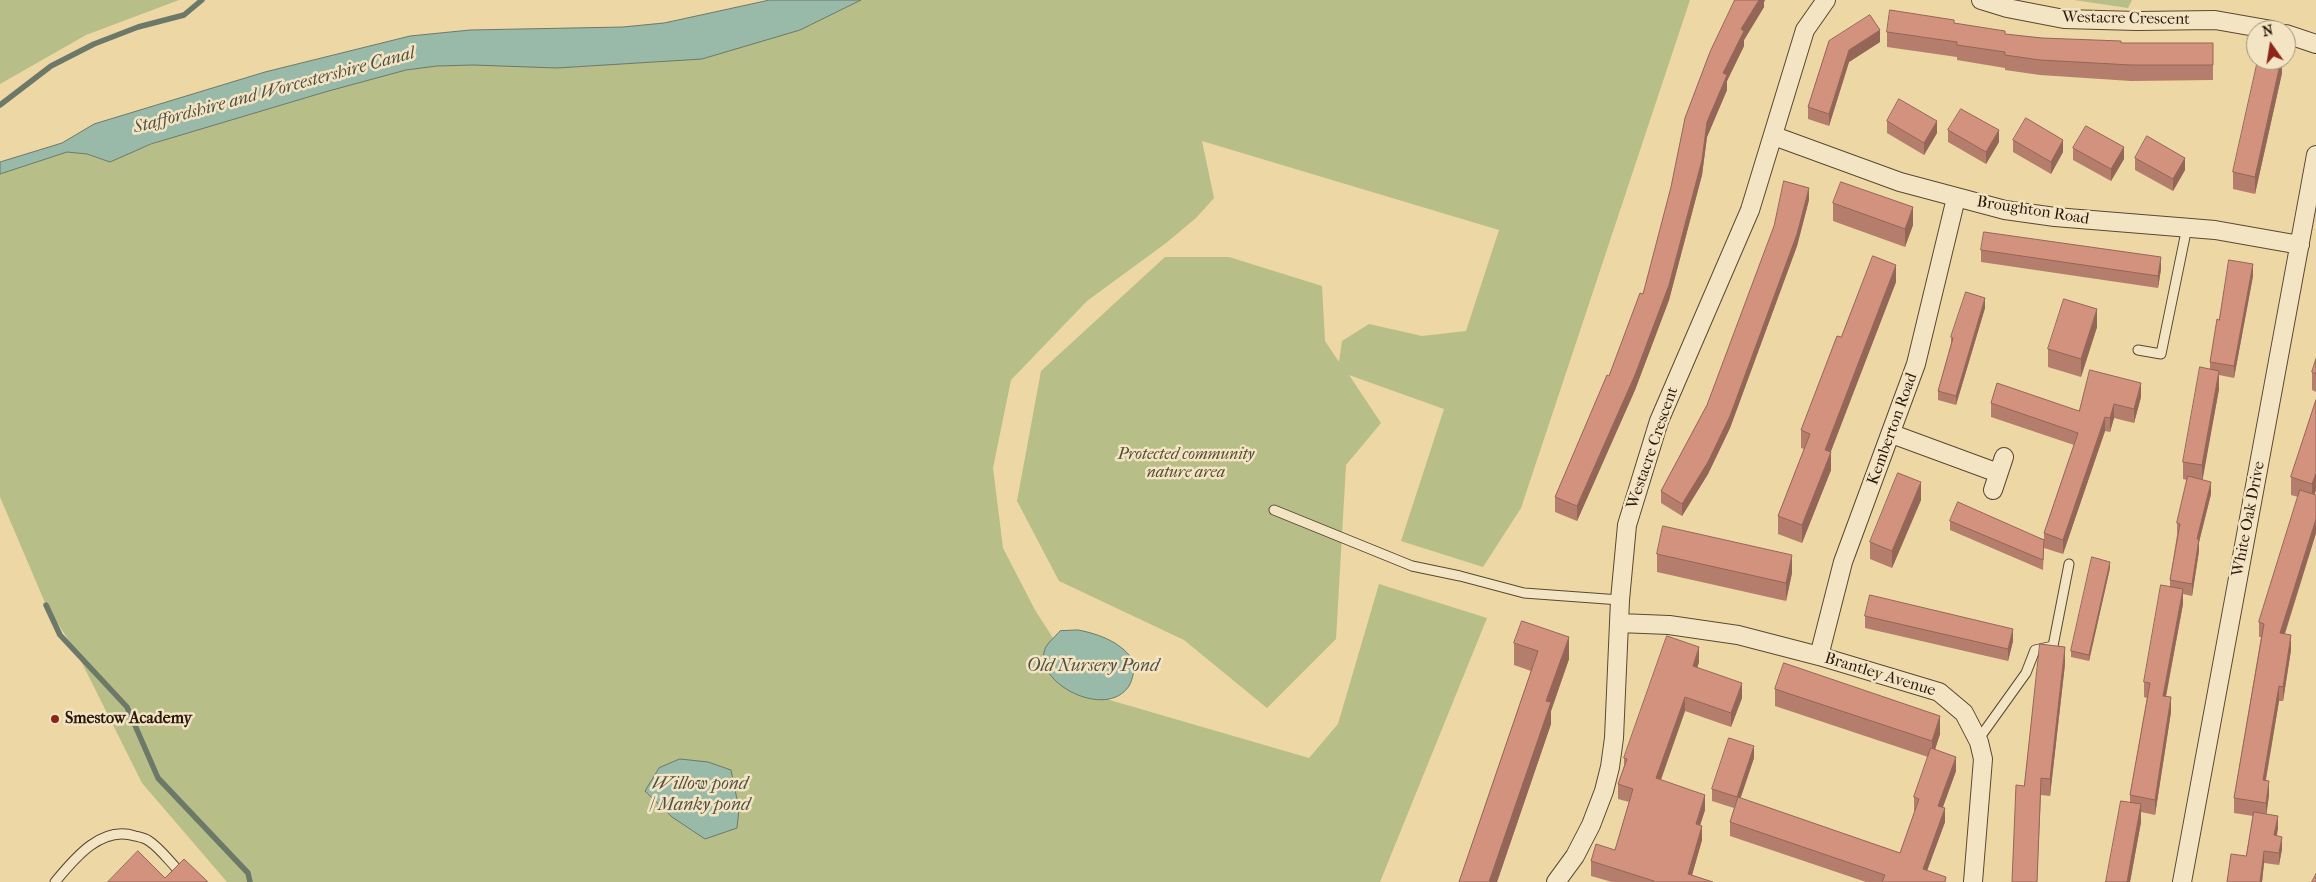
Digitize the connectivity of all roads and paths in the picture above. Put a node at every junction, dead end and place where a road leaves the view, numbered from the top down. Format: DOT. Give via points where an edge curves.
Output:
graph roads {
  1 [pos="1826,0"];
  2 [pos="1981,0"];
  3 [pos="2246,26"];
  4 [pos="2296,37"];
  5 [pos="2316,44"];
  6 [pos="1774,136"];
  7 [pos="2316,155"];
  8 [pos="1956,198"];
  9 [pos="2187,227"];
  10 [pos="2300,246"];
  11 [pos="2138,350"];
  12 [pos="1892,434"];
  13 [pos="1993,490"];
  14 [pos="1274,510"];
  15 [pos="2069,564"];
  16 [pos="1620,600"];
  17 [pos="1619,622"];
  18 [pos="1819,656"];
  19 [pos="1978,740"];
  20 [pos="180,872"];
  21 [pos="55,882"];
  22 [pos="1556,882"];
  23 [pos="1973,882"];
  24 [pos="2182,882"];
  1 -- 6 [label="street, Westacre Crescent" via="1805,30"];
  2 -- 3 [label="street, Westacre Crescent" via="2064,19 2214,20"];
  4 -- 5 [label="street"];
  6 -- 8 [label="street, Broughton Road" via="1900,182"];
  6 -- 16 [label="street, Westacre Crescent" via="1750,210 1660,421 1627,525"];
  7 -- 10 [label="street, White Oak Drive"];
  8 -- 9 [label="street, Broughton Road" via="2055,218"];
  8 -- 12 [label="street, Kemberton Road" via="1916,364"];
  9 -- 10 [label="street, Broughton Road"];
  9 -- 11 [label="lane" via="2161,354"];
  10 -- 24 [label="street, White Oak Drive"];
  12 -- 13 [label="street" via="2001,465"];
  12 -- 18 [label="street, Kemberton Road" via="1843,562"];
  14 -- 16 [label="lane" via="1412,566 1524,593"];
  15 -- 19 [label="lane" via="2053,646 2035,650 2026,673"];
  16 -- 17 [label="street, Westacre Crescent"];
  17 -- 18 [label="street, Brantley Avenue" via="1707,629"];
  17 -- 22 [label="street, Westacre Crescent" via="1614,738 1604,791 1591,826"];
  18 -- 19 [label="street, Brantley Avenue" via="1939,692 1964,713"];
  19 -- 23 [label="street, Brantley Avenue" via="1983,759"];
  20 -- 21 [label="lane" via="149,840 130,834 112,834 100,839 73,861"];
}
